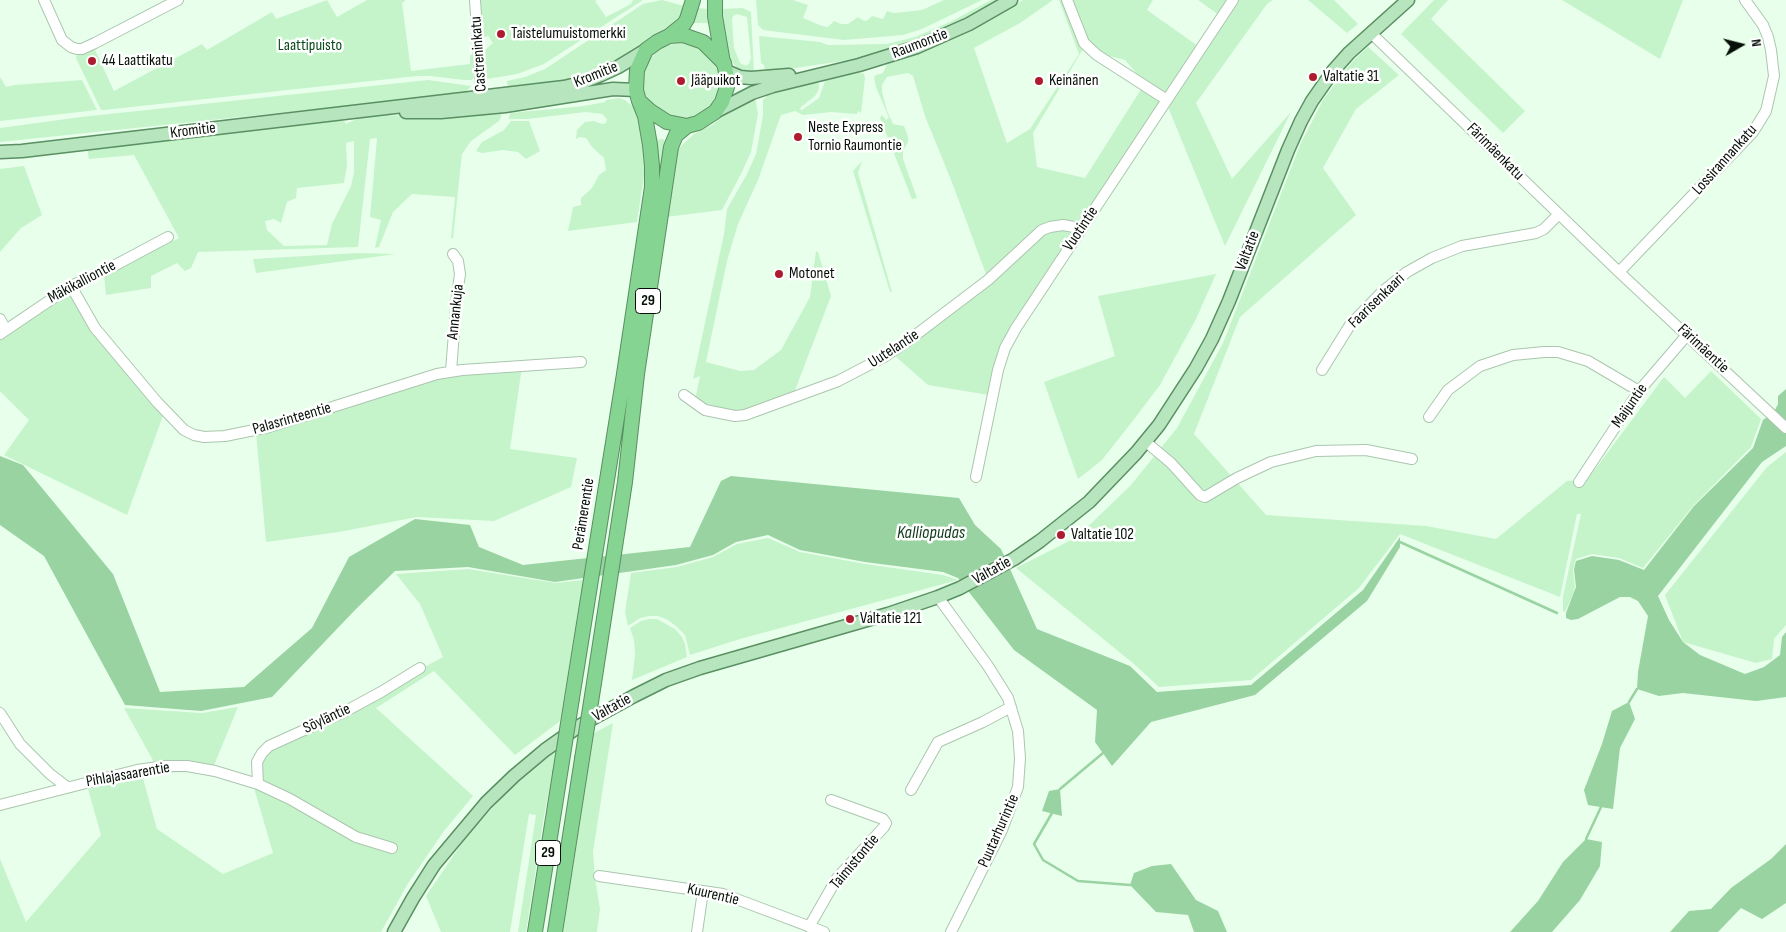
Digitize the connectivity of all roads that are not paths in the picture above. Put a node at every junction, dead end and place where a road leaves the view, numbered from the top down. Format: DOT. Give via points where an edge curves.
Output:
graph roads {
  1 [pos="44,0"];
  2 [pos="178,0"];
  3 [pos="475,0"];
  4 [pos="693,0"];
  5 [pos="715,0"];
  6 [pos="1011,0"];
  7 [pos="1067,0"];
  8 [pos="1233,0"];
  9 [pos="1408,0"];
  10 [pos="1745,0"];
  11 [pos="1371,33"];
  12 [pos="669,36"];
  13 [pos="646,50"];
  14 [pos="725,67"];
  15 [pos="824,73"];
  16 [pos="638,96"];
  17 [pos="1167,100"];
  18 [pos="482,102"];
  19 [pos="715,112"];
  20 [pos="687,126"];
  21 [pos="22,151"];
  22 [pos="0,152"];
  23 [pos="0,157"];
  24 [pos="1559,214"];
  25 [pos="1079,232"];
  26 [pos="168,236"];
  27 [pos="453,254"];
  28 [pos="1619,272"];
  29 [pos="71,286"];
  30 [pos="0,319"];
  31 [pos="3,332"];
  32 [pos="1687,335"];
  33 [pos="581,362"];
  34 [pos="1322,370"];
  35 [pos="451,371"];
  36 [pos="1639,392"];
  37 [pos="684,395"];
  38 [pos="1428,417"];
  39 [pos="1786,428"];
  40 [pos="1146,442"];
  41 [pos="1412,459"];
  42 [pos="976,477"];
  43 [pos="1579,482"];
  44 [pos="938,598"];
  45 [pos="420,668"];
  46 [pos="1011,707"];
  47 [pos="0,713"];
  48 [pos="258,784"];
  49 [pos="67,787"];
  50 [pos="911,790"];
  51 [pos="831,800"];
  52 [pos="0,805"];
  53 [pos="392,848"];
  54 [pos="599,876"];
  55 [pos="703,891"];
  56 [pos="809,926"];
  57 [pos="394,932"];
  58 [pos="535,932"];
  59 [pos="555,932"];
  60 [pos="697,932"];
  61 [pos="824,932"];
  62 [pos="951,932"];
  1 -- 2 [label="street" via="62,40 71,47 82,49"];
  3 -- 18 [label="street, Castreninkatu"];
  4 -- 12 [label="highway" via="684,24"];
  5 -- 14 [label="highway"];
  6 -- 15 [label="main road, Raumontie" via="969,24 917,47"];
  7 -- 17 [label="street" via="1084,43 1097,56"];
  8 -- 17 [label="street, Vuotintie"];
  9 -- 11 [label="main road, Valtatie"];
  10 -- 28 [label="street, Lossirannankatu" via="1763,25 1771,50 1774,76 1766,111 1754,132"];
  11 -- 24 [label="street, Färimäenkatu"];
  11 -- 40 [label="main road, Valtatie" via="1333,71 1301,120 1212,339 1182,391"];
  12 -- 13 [label="highway"];
  12 -- 14 [label="highway" via="683,35 703,42"];
  13 -- 16 [label="highway, 29" via="637,70"];
  13 -- 18 [label="main road, Kromitie" via="581,83"];
  14 -- 15 [label="main road, Raumontie" via="740,77 751,78"];
  14 -- 19 [label="highway" via="725,94"];
  15 -- 19 [label="main road, Raumontie" via="752,93"];
  16 -- 18 [label="main road, Kromitie" via="613,89 505,106"];
  16 -- 20 [label="highway" via="650,111 667,122"];
  16 -- 58 [label="highway, Perämerentie / 29, bridge" via="649,135 652,187"];
  17 -- 25 [label="street, Vuotintie"];
  18 -- 21 [label="main road, Kromitie" via="441,112 363,111"];
  19 -- 20 [label="highway, 29"];
  20 -- 59 [label="highway, 29, bridge" via="676,135 671,147 636,374 630,452"];
  21 -- 22 [label="main road, Kromitie"];
  21 -- 23 [label="main road, Kromitie"];
  24 -- 28 [label="street, Färimäenkatu"];
  24 -- 34 [label="street, Faarisenkaari" via="1536,233 1462,246 1407,272 1350,325"];
  25 -- 37 [label="street, Uutelantie" via="1074,227 1063,225 1042,230 988,280 909,340 838,381 735,416 705,410"];
  25 -- 42 [label="street, Vuotintie" via="1005,348"];
  26 -- 29 [label="street, Mäkikalliontie"];
  27 -- 35 [label="street, Annankuja" via="460,274"];
  28 -- 32 [label="street, Färimäentie"];
  29 -- 31 [label="street, Mäkikalliontie"];
  29 -- 35 [label="street, Palasrinteentie" via="105,342 171,418 194,435 213,437 269,428"];
  30 -- 31 [label="street"];
  32 -- 36 [label="street, Maijuntie"];
  32 -- 39 [label="street, Färimäentie"];
  33 -- 35 [label="street, Palasrinteentie"];
  36 -- 38 [label="street" via="1588,361 1558,352 1544,352 1500,359 1476,369 1448,390"];
  36 -- 43 [label="street, Maijuntie"];
  40 -- 41 [label="street" via="1205,497 1271,462 1316,451 1366,450"];
  40 -- 44 [label="main road, Valtatie" via="1089,502 1040,541 1014,559"];
  44 -- 46 [label="street, Puutarhurintie" via="988,666"];
  44 -- 57 [label="main road, Valtatie" via="700,668 658,684 579,726 545,750 481,808 434,865"];
  45 -- 48 [label="street, Söyläntie" via="346,711 269,746 257,762"];
  46 -- 50 [label="street" via="938,742"];
  46 -- 62 [label="street, Puutarhurintie" via="1018,731 1018,787 1002,830"];
  47 -- 49 [label="street" via="20,744"];
  48 -- 49 [label="street, Pihlajasaarentie" via="215,771 166,766"];
  48 -- 53 [label="street, Pihlajasaarentie" via="356,837"];
  49 -- 52 [label="street, Pihlajasaarentie"];
  51 -- 56 [label="street, Taimistontie" via="883,819 886,823 837,878"];
  54 -- 55 [label="street, Kuurentie"];
  55 -- 56 [label="street, Kuurentie" via="723,894"];
  55 -- 60 [label="street"];
  56 -- 61 [label="street, Kuurentie"];
}
